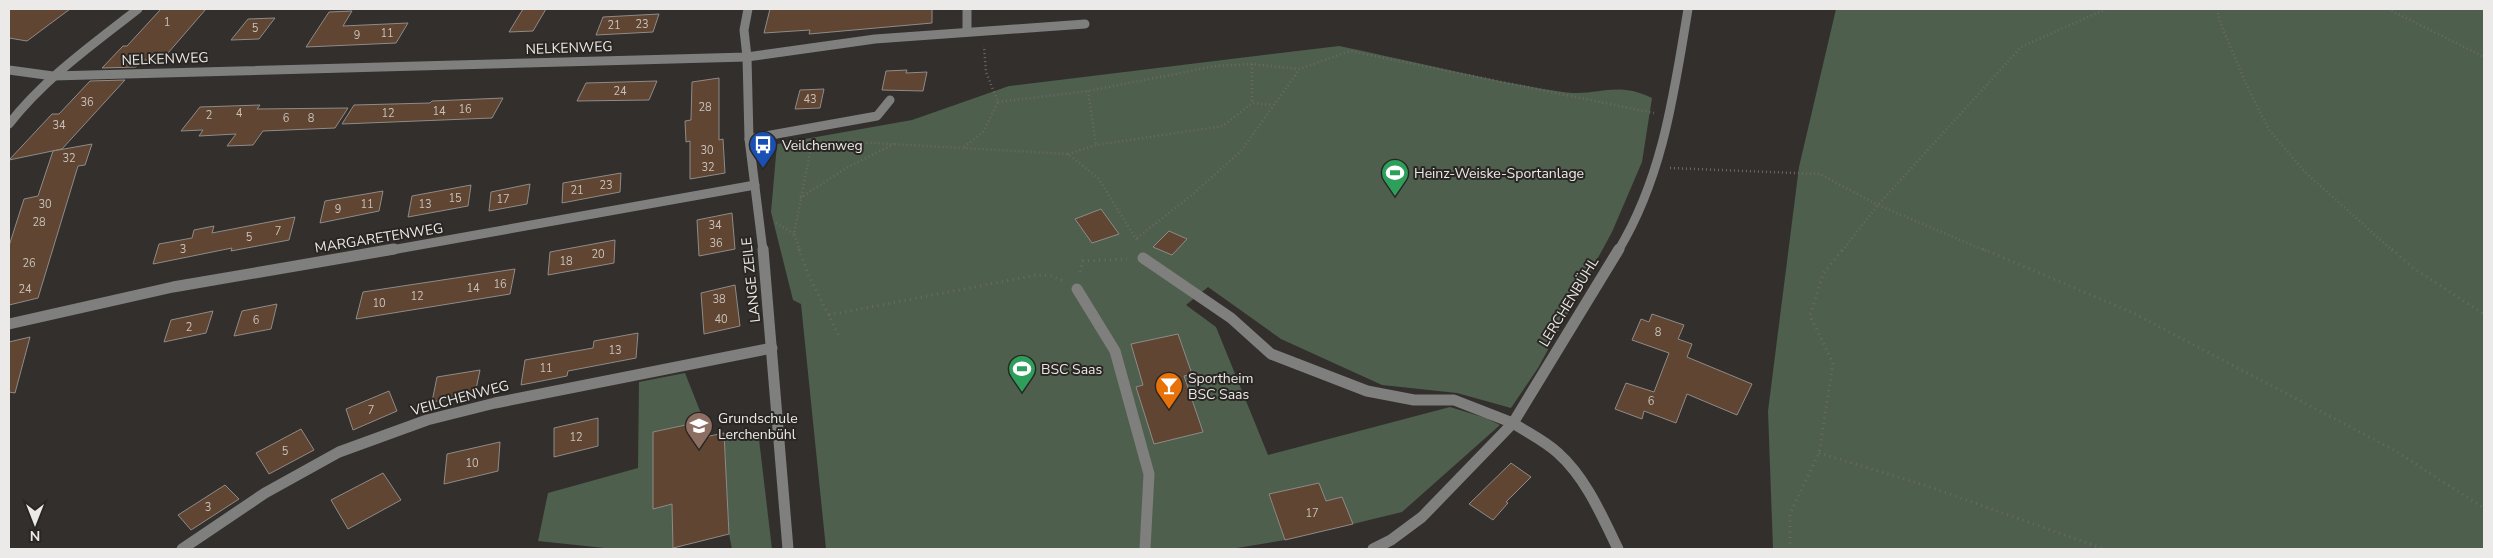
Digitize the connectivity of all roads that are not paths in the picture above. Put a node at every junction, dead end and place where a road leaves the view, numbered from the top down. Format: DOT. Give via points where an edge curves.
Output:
graph roads {
  1 [pos="138,9"];
  2 [pos="748,9"];
  3 [pos="967,9"];
  4 [pos="1688,9"];
  5 [pos="1085,24"];
  6 [pos="967,32"];
  7 [pos="747,57"];
  8 [pos="9,70"];
  9 [pos="53,76"];
  10 [pos="890,100"];
  11 [pos="9,124"];
  12 [pos="749,139"];
  13 [pos="755,184"];
  14 [pos="1143,258"];
  15 [pos="1077,288"];
  16 [pos="9,324"];
  17 [pos="772,348"];
  18 [pos="1513,423"];
  19 [pos="182,549"];
  20 [pos="788,549"];
  21 [pos="1145,549"];
  22 [pos="1373,549"];
  23 [pos="1618,549"];
  1 -- 9 [label="street"];
  2 -- 7 [label="street, LANGE ZEILE" via="744,30"];
  3 -- 6 [label="street"];
  4 -- 18 [label="street, LERCHENBÜHL" via="1670,117 1657,167 1625,239"];
  5 -- 6 [label="street, NELKENWEG"];
  6 -- 7 [label="street, NELKENWEG" via="875,39"];
  7 -- 9 [label="street, NELKENWEG"];
  7 -- 12 [label="street, LANGE ZEILE"];
  8 -- 9 [label="street, NELKENWEG"];
  9 -- 11 [label="street"];
  10 -- 12 [label="street" via="877,116"];
  12 -- 13 [label="street, LANGE ZEILE"];
  13 -- 16 [label="street, MARGARETENWEG" via="549,223 173,287"];
  13 -- 17 [label="street, LANGE ZEILE"];
  14 -- 18 [label="street" via="1231,318 1271,354 1367,391 1414,400 1454,400"];
  15 -- 21 [label="street" via="1115,351 1149,474"];
  17 -- 19 [label="street, VEILCHENWEG" via="495,402 427,420 339,452 265,493"];
  17 -- 20 [label="street, LANGE ZEILE"];
  18 -- 22 [label="street, LERCHENBÜHL" via="1422,518"];
  18 -- 23 [label="street" via="1544,442 1564,460 1602,515"];
}
